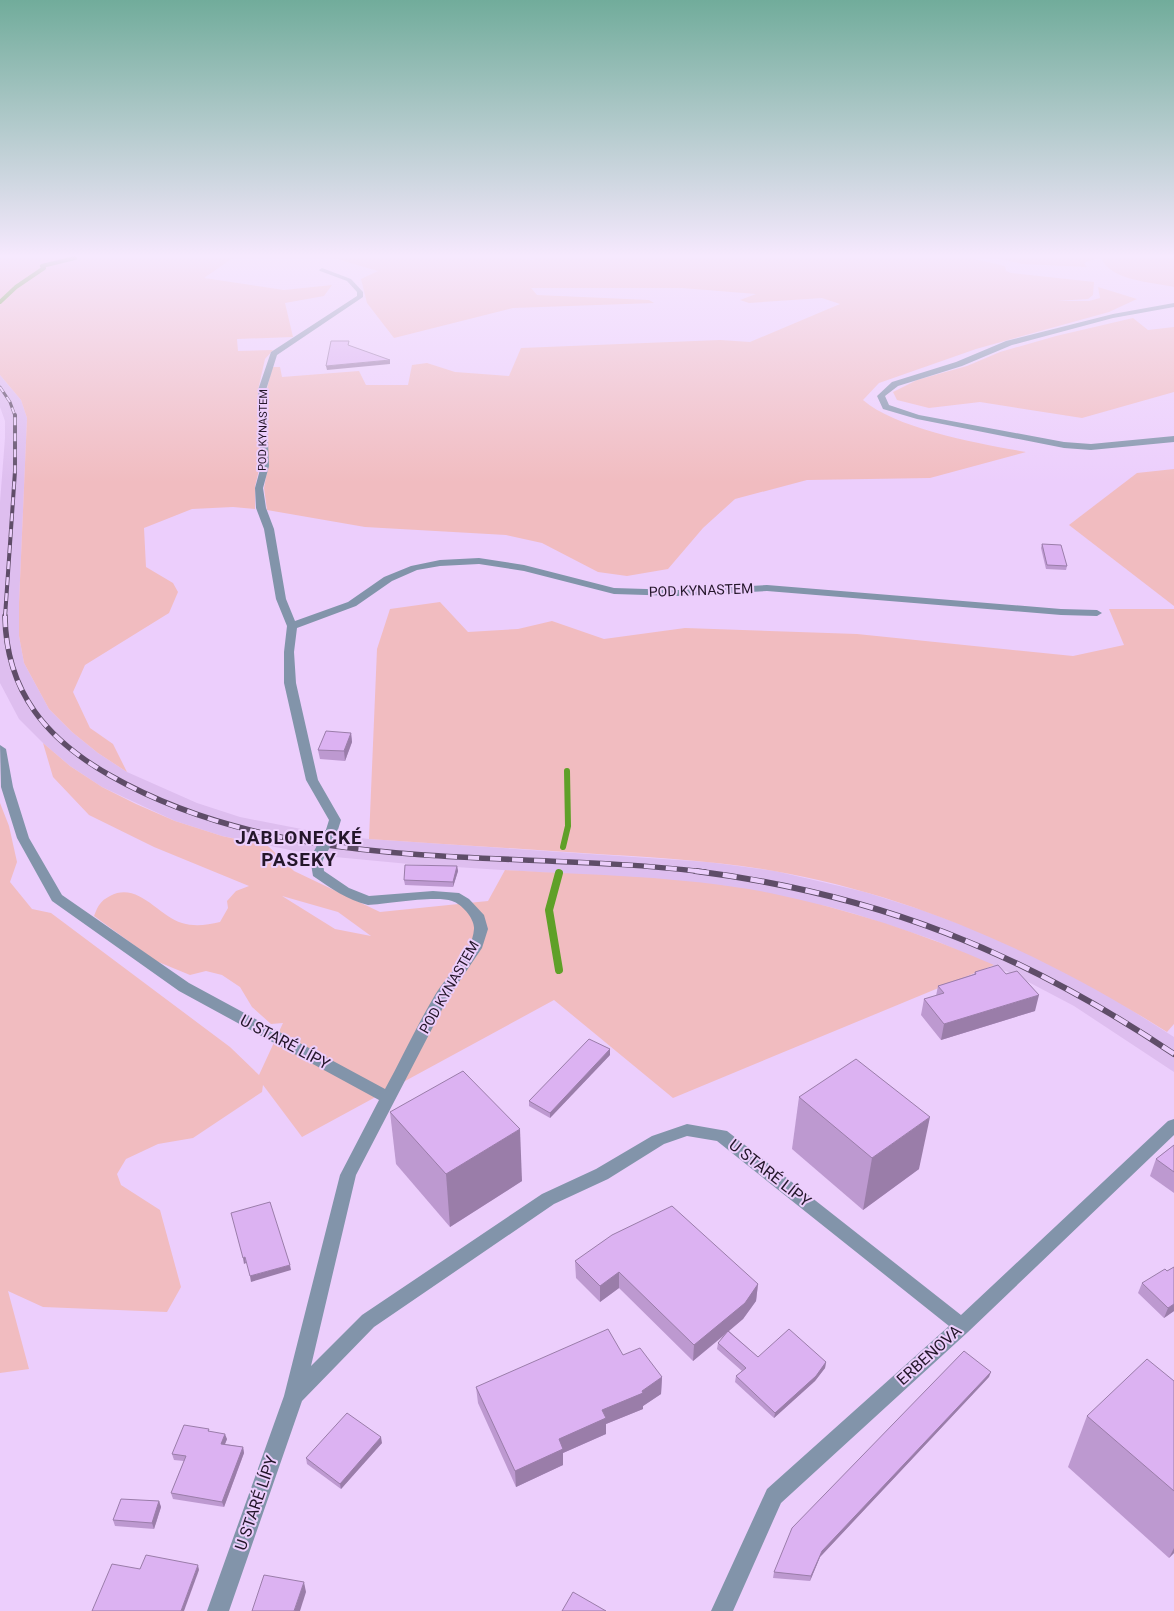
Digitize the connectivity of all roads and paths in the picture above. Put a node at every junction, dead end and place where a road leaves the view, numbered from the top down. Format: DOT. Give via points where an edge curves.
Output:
graph roads {
  1 [pos="305,333"];
  2 [pos="1047,333"];
  3 [pos="1174,439"];
  4 [pos="1097,613"];
  5 [pos="292,626"];
  6 [pos="0,749"];
  7 [pos="388,1098"];
  8 [pos="1174,1125"];
  9 [pos="962,1326"];
  10 [pos="294,1396"];
  11 [pos="218,1611"];
  12 [pos="722,1611"];
  1 -- 5 [label="street, POD KYNASTEM" via="274,354 262,390 264,466 259,488 261,508 269,529 281,599"];
  2 -- 3 [label="street" via="1009,343 959,364 895,384 881,396 886,407 917,417 1064,445 1091,447"];
  4 -- 5 [label="street, POD KYNASTEM" via="766,588 678,593 614,591 524,568 479,561 414,568 388,579 352,604"];
  5 -- 7 [label="street, POD KYNASTEM, bridge" via="290,683 312,780 335,820 317,858 318,873 344,891 368,902 454,896 479,918 481,929 475,948 442,996"];
  6 -- 7 [label="street, U STARÉ LÍPY" via="23,838 57,898 184,987"];
  7 -- 10 [label="street, U STARÉ LÍPY" via="348,1175"];
  8 -- 9 [label="street, ERBENOVA"];
  9 -- 10 [label="street, U STARÉ LÍPY" via="721,1135 687,1130 658,1140 602,1174 548,1199 368,1322"];
  9 -- 12 [label="street, ERBENOVA" via="774,1496"];
  10 -- 11 [label="street, U STARÉ LÍPY"];
}
